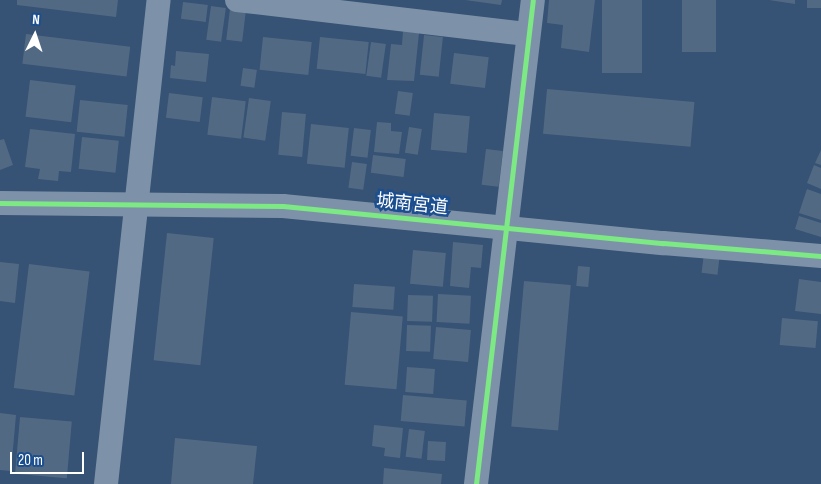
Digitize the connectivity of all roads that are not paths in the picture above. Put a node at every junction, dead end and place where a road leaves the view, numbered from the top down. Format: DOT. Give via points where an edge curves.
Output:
graph roads {
  1 [pos="159,0"];
  2 [pos="237,0"];
  3 [pos="533,0"];
  4 [pos="528,34"];
  5 [pos="0,203"];
  6 [pos="136,203"];
  7 [pos="506,228"];
  8 [pos="821,256"];
  9 [pos="106,484"];
  10 [pos="476,484"];
  1 -- 6 [label="street"];
  2 -- 4 [label="street"];
  3 -- 4 [label="street"];
  4 -- 7 [label="street"];
  5 -- 6 [label="street, 城南宮道"];
  6 -- 7 [label="street, 城南宮道" via="283,206"];
  6 -- 9 [label="street"];
  7 -- 8 [label="street, 城南宮道"];
  7 -- 10 [label="street"];
}
